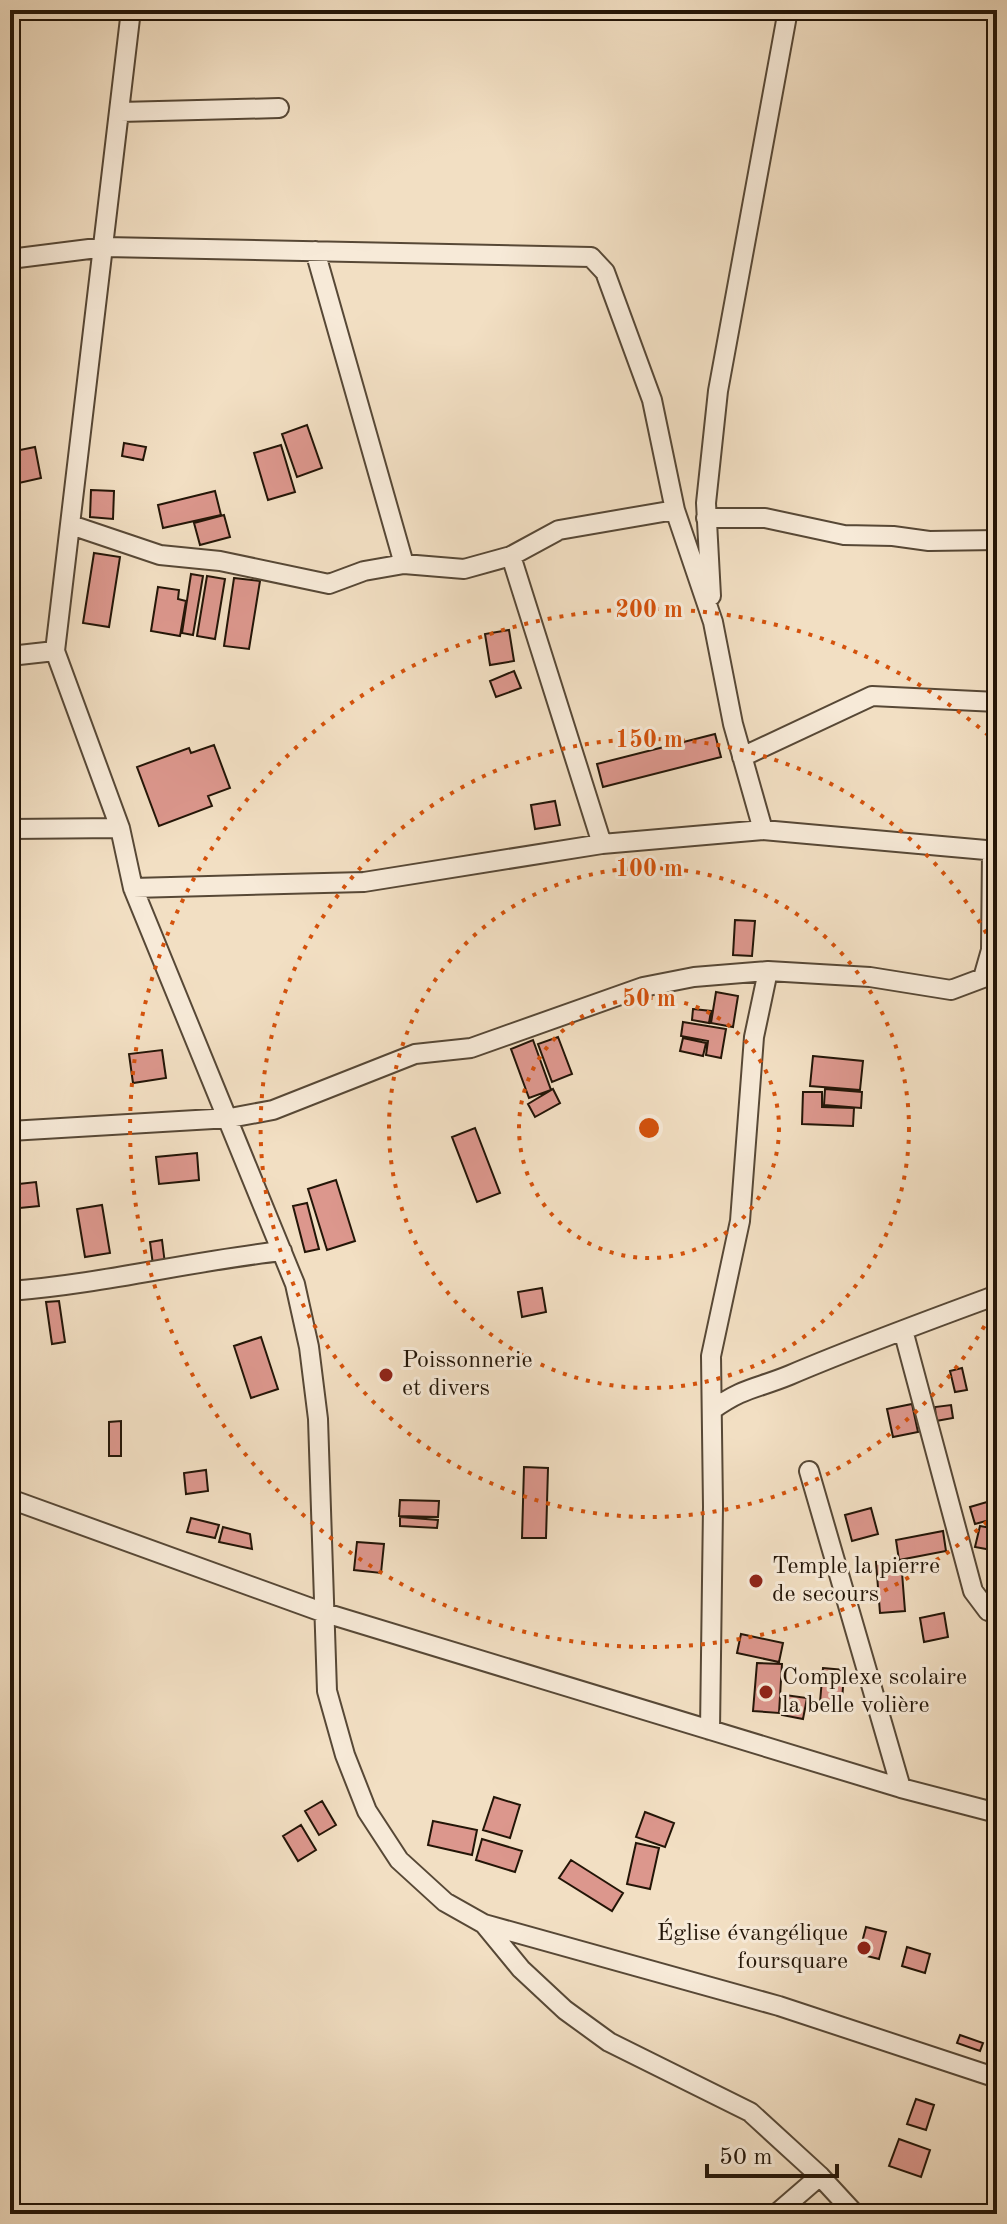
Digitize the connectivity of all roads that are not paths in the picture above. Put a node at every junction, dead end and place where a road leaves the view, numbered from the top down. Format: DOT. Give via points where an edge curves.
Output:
graph roads {
  1 [pos="131,10"];
  2 [pos="788,10"];
  3 [pos="279,108"];
  4 [pos="120,112"];
  5 [pos="105,247"];
  6 [pos="315,251"];
  7 [pos="10,259"];
  8 [pos="675,510"];
  9 [pos="706,518"];
  10 [pos="71,525"];
  11 [pos="997,540"];
  12 [pos="511,556"];
  13 [pos="404,564"];
  14 [pos="713,622"];
  15 [pos="55,651"];
  16 [pos="10,656"];
  17 [pos="997,702"];
  18 [pos="742,757"];
  19 [pos="120,828"];
  20 [pos="10,829"];
  21 [pos="763,830"];
  22 [pos="602,844"];
  23 [pos="994,851"];
  24 [pos="133,888"];
  25 [pos="768,971"];
  26 [pos="230,1118"];
  27 [pos="10,1131"];
  28 [pos="282,1251"];
  29 [pos="10,1291"];
  30 [pos="997,1295"];
  31 [pos="903,1330"];
  32 [pos="712,1410"];
  33 [pos="809,1471"];
  34 [pos="10,1499"];
  35 [pos="322,1612"];
  36 [pos="997,1613"];
  37 [pos="710,1730"];
  38 [pos="901,1788"];
  39 [pos="997,1813"];
  40 [pos="484,1924"];
  41 [pos="997,2078"];
  42 [pos="820,2176"];
  43 [pos="776,2214"];
  44 [pos="855,2214"];
  1 -- 4 [label="street"];
  2 -- 9 [label="street" via="725,348"];
  3 -- 4 [label="street"];
  4 -- 5 [label="street"];
  5 -- 6 [label="street"];
  5 -- 7 [label="street"];
  5 -- 10 [label="street"];
  6 -- 8 [label="street" via="591,257 605,272 652,400"];
  6 -- 13 [label="street"];
  8 -- 12 [label="street" via="559,530"];
  8 -- 14 [label="street"];
  9 -- 11 [label="street" via="765,518 844,535"];
  9 -- 14 [label="street"];
  10 -- 13 [label="street" via="160,555 220,561 329,584"];
  10 -- 15 [label="street"];
  12 -- 13 [label="street" via="464,569"];
  12 -- 22 [label="street"];
  14 -- 18 [label="street"];
  15 -- 16 [label="street"];
  15 -- 19 [label="street"];
  17 -- 18 [label="street" via="872,696"];
  18 -- 21 [label="street"];
  19 -- 20 [label="street"];
  19 -- 24 [label="street"];
  21 -- 22 [label="street"];
  21 -- 23 [label="street"];
  22 -- 24 [label="street" via="364,882"];
  23 -- 25 [label="street" via="991,950 983,978 973,984 951,990 870,977"];
  24 -- 26 [label="street"];
  25 -- 26 [label="street" via="643,987 471,1048 415,1054 310,1097"];
  25 -- 32 [label="street" via="754,1037 740,1221 711,1356"];
  26 -- 27 [label="street"];
  26 -- 28 [label="street"];
  28 -- 29 [label="street" via="77,1286"];
  28 -- 35 [label="street" via="309,1347 318,1419"];
  30 -- 31 [label="street"];
  31 -- 32 [label="street" via="740,1390"];
  31 -- 36 [label="street" via="973,1591 988,1611"];
  32 -- 37 [label="street"];
  33 -- 38 [label="street"];
  34 -- 35 [label="street"];
  35 -- 37 [label="street"];
  35 -- 40 [label="street" via="327,1691 367,1811 399,1860 445,1902"];
  37 -- 38 [label="street"];
  38 -- 39 [label="street"];
  40 -- 41 [label="street" via="779,2006"];
  40 -- 42 [label="street" via="565,2010 609,2042 750,2112"];
  42 -- 43 [label="street"];
  42 -- 44 [label="street"];
}
